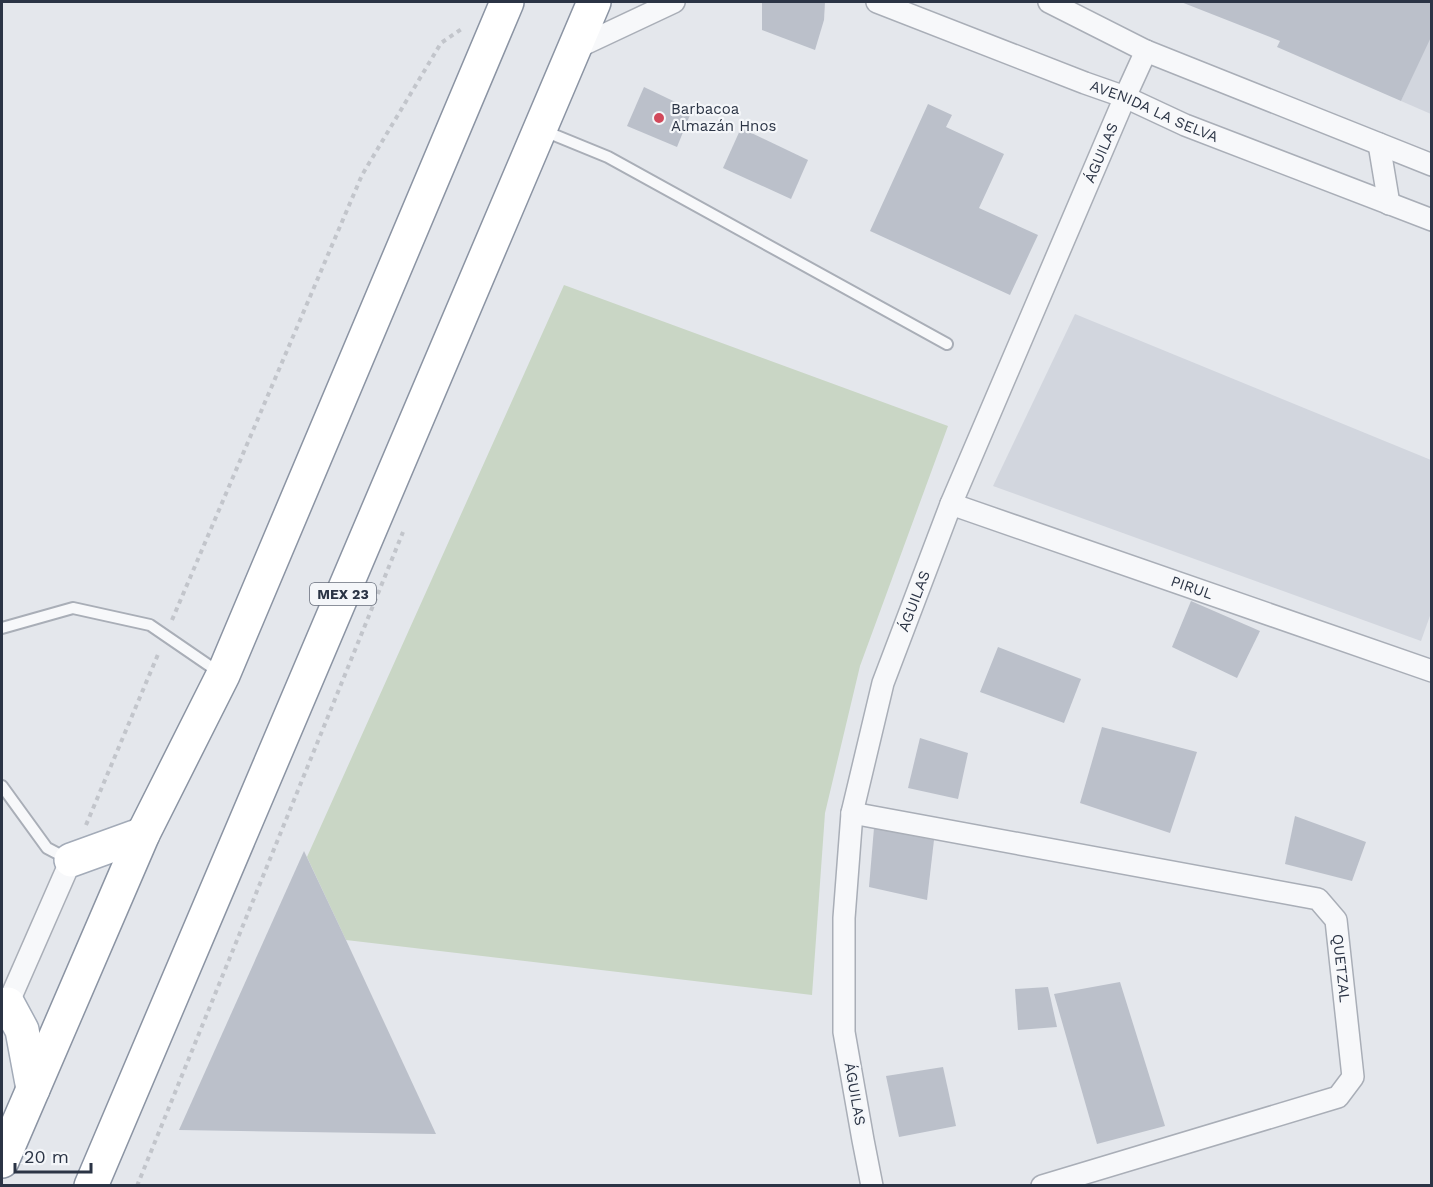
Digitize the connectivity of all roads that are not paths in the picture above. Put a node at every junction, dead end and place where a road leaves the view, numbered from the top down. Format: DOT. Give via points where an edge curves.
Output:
graph roads {
  1 [pos="507,2"];
  2 [pos="594,2"];
  3 [pos="674,2"];
  4 [pos="877,2"];
  5 [pos="1049,2"];
  6 [pos="574,49"];
  7 [pos="1146,51"];
  8 [pos="1125,97"];
  9 [pos="541,129"];
  10 [pos="1379,144"];
  11 [pos="1431,165"];
  12 [pos="1389,204"];
  13 [pos="1431,220"];
  14 [pos="947,344"];
  15 [pos="951,504"];
  16 [pos="2,628"];
  17 [pos="1431,671"];
  18 [pos="223,675"];
  19 [pos="2,786"];
  20 [pos="852,813"];
  21 [pos="143,834"];
  22 [pos="71,860"];
  23 [pos="4,1007"];
  24 [pos="33,1089"];
  25 [pos="2,1161"];
  26 [pos="91,1185"];
  27 [pos="872,1185"];
  28 [pos="1042,1185"];
  1 -- 18 [label="main road"];
  2 -- 6 [label="main road, MEX 23"];
  3 -- 6 [label="street"];
  4 -- 8 [label="street, AVENIDA LA SELVA"];
  5 -- 7 [label="street"];
  6 -- 9 [label="main road, MEX 23"];
  7 -- 8 [label="street, ÁGUILAS"];
  7 -- 10 [label="street"];
  8 -- 12 [label="street, AVENIDA LA SELVA" via="1185,125"];
  8 -- 15 [label="street, ÁGUILAS"];
  9 -- 14 [label="lane" via="608,157"];
  9 -- 26 [label="main road, MEX 23"];
  10 -- 11 [label="street"];
  10 -- 12 [label="street"];
  12 -- 13 [label="street, AVENIDA LA SELVA"];
  15 -- 17 [label="street, PIRUL"];
  15 -- 20 [label="street, ÁGUILAS" via="883,683"];
  16 -- 18 [label="lane" via="73,608 150,625"];
  18 -- 21 [label="main road"];
  19 -- 22 [label="lane" via="47,848"];
  20 -- 27 [label="street, ÁGUILAS" via="844,918 844,1032"];
  20 -- 28 [label="street, QUETZAL" via="1318,899 1336,920 1353,1077 1338,1097"];
  21 -- 22 [label="main road"];
  21 -- 24 [label="main road"];
  22 -- 23 [label="street"];
  23 -- 24 [label="main road" via="22,1030"];
  24 -- 25 [label="main road"];
}
